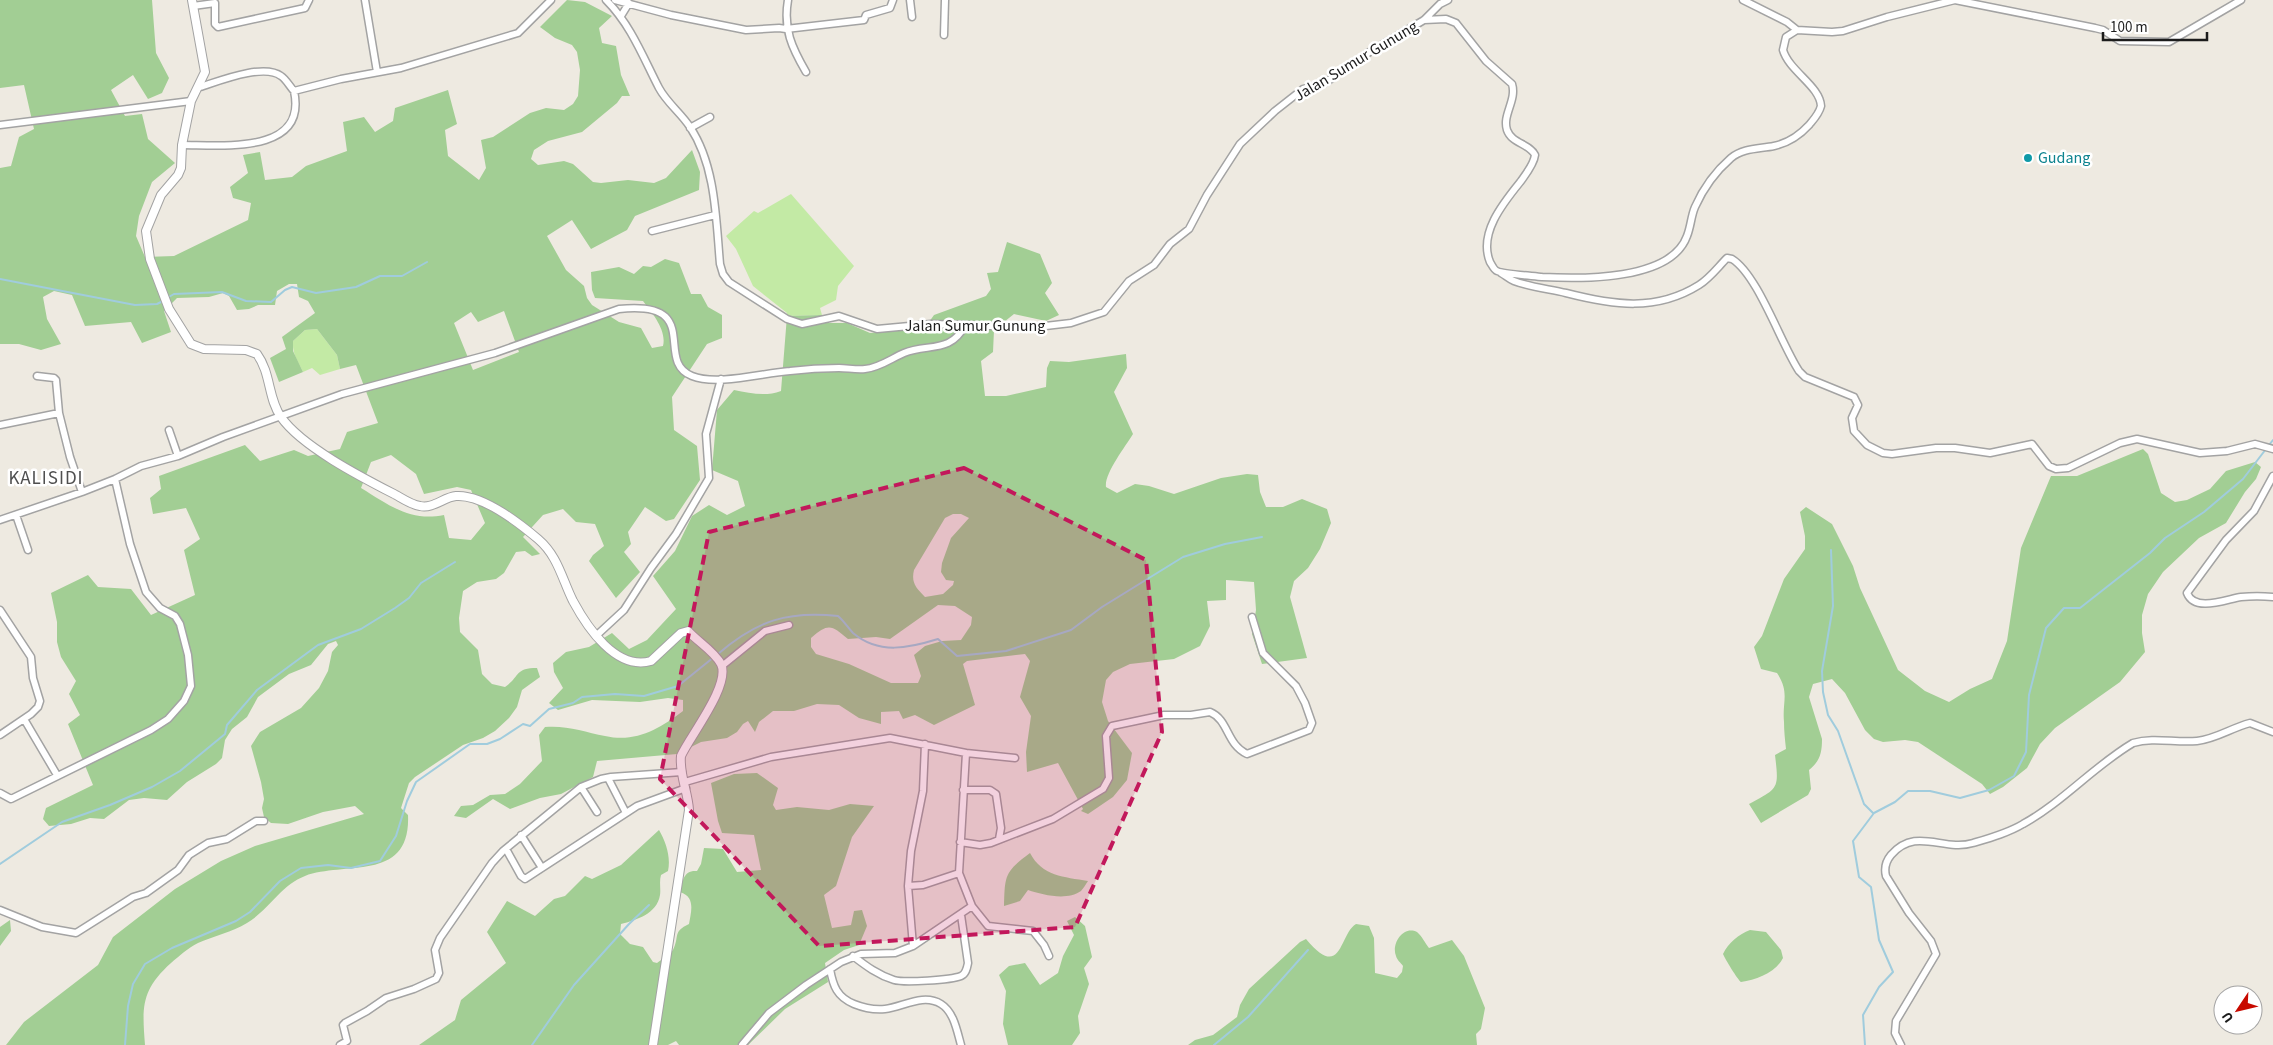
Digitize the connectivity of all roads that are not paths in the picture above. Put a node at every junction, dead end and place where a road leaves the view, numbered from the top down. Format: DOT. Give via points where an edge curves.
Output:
graph roads {
  1 [pos="309,0"];
  2 [pos="364,0"];
  3 [pos="551,0"];
  4 [pos="606,0"];
  5 [pos="615,0"];
  6 [pos="788,0"];
  7 [pos="893,0"];
  8 [pos="910,0"];
  9 [pos="945,0"];
  10 [pos="1448,0"];
  11 [pos="1743,0"];
  12 [pos="2241,0"];
  13 [pos="192,3"];
  14 [pos="629,3"];
  15 [pos="621,16"];
  16 [pos="912,17"];
  17 [pos="1424,20"];
  18 [pos="786,29"];
  19 [pos="1797,30"];
  20 [pos="944,35"];
  21 [pos="377,72"];
  22 [pos="806,72"];
  23 [pos="200,87"];
  24 [pos="294,91"];
  25 [pos="192,101"];
  26 [pos="710,117"];
  27 [pos="0,125"];
  28 [pos="690,128"];
  29 [pos="182,145"];
  30 [pos="715,215"];
  31 [pos="652,231"];
  32 [pos="1497,271"];
  33 [pos="965,325"];
  34 [pos="37,376"];
  35 [pos="721,379"];
  36 [pos="59,413"];
  37 [pos="280,416"];
  38 [pos="0,425"];
  39 [pos="169,430"];
  40 [pos="2272,449"];
  41 [pos="178,456"];
  42 [pos="2273,476"];
  43 [pos="115,480"];
  44 [pos="82,492"];
  45 [pos="16,514"];
  46 [pos="0,520"];
  47 [pos="28,550"];
  48 [pos="2273,597"];
  49 [pos="0,610"];
  50 [pos="1252,617"];
  51 [pos="789,625"];
  52 [pos="597,635"];
  53 [pos="717,659"];
  54 [pos="24,719"];
  55 [pos="2273,732"];
  56 [pos="0,735"];
  57 [pos="925,744"];
  58 [pos="966,753"];
  59 [pos="1015,758"];
  60 [pos="682,772"];
  61 [pos="57,775"];
  62 [pos="608,778"];
  63 [pos="686,785"];
  64 [pos="582,788"];
  65 [pos="963,790"];
  66 [pos="0,793"];
  67 [pos="597,812"];
  68 [pos="626,813"];
  69 [pos="264,821"];
  70 [pos="521,836"];
  71 [pos="999,838"];
  72 [pos="960,842"];
  73 [pos="506,849"];
  74 [pos="542,868"];
  75 [pos="960,873"];
  76 [pos="908,886"];
  77 [pos="972,906"];
  78 [pos="0,910"];
  79 [pos="961,915"];
  80 [pos="913,946"];
  81 [pos="853,956"];
  82 [pos="1049,956"];
  83 [pos="830,969"];
  84 [pos="340,1045"];
  85 [pos="653,1045"];
  86 [pos="742,1045"];
  87 [pos="961,1045"];
  88 [pos="1902,1045"];
  1 -- 13 [label="street" via="305,8 218,27 215,24 215,4"];
  2 -- 21 [label="street"];
  3 -- 21 [label="street" via="518,33 401,68"];
  4 -- 15 [label="street, Jalan Sumur Gunung"];
  5 -- 14 [label="street"];
  6 -- 18 [label="street"];
  7 -- 18 [label="street" via="890,8 866,15 864,20"];
  8 -- 16 [label="street"];
  9 -- 20 [label="street"];
  10 -- 17 [label="street, Jalan Sumur Gunung"];
  11 -- 19 [label="street"];
  12 -- 19 [label="street" via="2179,38 2159,44 2120,41 2095,28 1955,0 1843,31"];
  13 -- 23 [label="street" via="206,66"];
  14 -- 15 [label="street"];
  14 -- 18 [label="street" via="656,12 746,30"];
  15 -- 28 [label="street, Jalan Sumur Gunung" via="661,91"];
  17 -- 32 [label="street" via="1446,19 1456,23 1486,61 1512,84 1507,130 1512,138 1535,155 1489,232 1488,256"];
  17 -- 33 [label="street, Jalan Sumur Gunung" via="1325,83 1303,89 1275,111 1240,144 1189,229 1170,244 1154,266 1129,281 1104,312 1071,323 1037,328"];
  18 -- 22 [label="street" via="792,49"];
  19 -- 32 [label="street" via="1786,37 1783,50 1790,64 1818,95 1819,112 1789,141 1740,152 1730,159 1708,184 1695,206 1683,244 1670,256 1645,269 1623,275 1552,277"];
  21 -- 24 [label="street"];
  23 -- 24 [label="street" via="232,76 270,71 282,76"];
  23 -- 25 [label="street"];
  24 -- 29 [label="street" via="294,115 290,127 282,134 258,142"];
  25 -- 27 [label="street"];
  25 -- 29 [label="street"];
  26 -- 28 [label="street"];
  28 -- 30 [label="street, Jalan Sumur Gunung" via="709,178"];
  29 -- 37 [label="street" via="181,168 161,195 146,231 150,259 169,309 187,338 204,349 246,350 257,354"];
  30 -- 31 [label="street"];
  30 -- 33 [label="street, Jalan Sumur Gunung" via="723,274 752,299 787,319 802,324 839,316 877,329 913,324"];
  32 -- 40 [label="street" via="1516,282 1621,305 1681,294 1699,284 1727,258 1735,260 1759,291 1799,372 1854,397 1858,404 1852,418 1854,431 1867,445 1883,453 1936,448 1990,453 2032,444 2049,466 2062,469 2136,439 2200,453 2227,452 2254,444"];
  33 -- 35 [label="street" via="960,336 939,348 917,348 866,369 789,371"];
  34 -- 36 [label="street" via="56,380"];
  35 -- 37 [label="street" via="701,379 686,374 678,365 672,327 667,317 662,312 631,308 605,313 495,353 342,394"];
  35 -- 52 [label="street" via="706,434 709,478 676,534 624,610"];
  36 -- 38 [label="street"];
  36 -- 44 [label="street"];
  37 -- 41 [label="street"];
  37 -- 52 [label="street" via="312,446 414,504 428,506 449,497 465,496 508,516 539,540 553,556 573,600"];
  39 -- 41 [label="street"];
  41 -- 43 [label="street" via="141,466"];
  42 -- 48 [label="street" via="2254,511 2226,540 2187,593 2189,598 2201,603 2242,597"];
  43 -- 44 [label="street"];
  43 -- 61 [label="street" via="130,544 146,592 180,624 191,686 184,702 168,719"];
  44 -- 45 [label="street"];
  45 -- 46 [label="street"];
  45 -- 47 [label="street"];
  49 -- 54 [label="street" via="31,657 40,705"];
  50 -- 71 [label="street" via="1263,653 1300,693 1312,723 1309,730 1247,754 1233,743 1222,720 1210,712 1164,715 1112,726 1106,736 1109,778 1103,789 1053,819"];
  51 -- 53 [label="street" via="765,631"];
  52 -- 53 [label="street" via="615,654 629,662 651,661 684,631 688,631"];
  53 -- 60 [label="street" via="721,684 681,756"];
  54 -- 56 [label="street"];
  54 -- 61 [label="street"];
  55 -- 88 [label="street" via="2250,723 2196,741 2146,739 2125,748 2022,825 1969,844 1947,845 1920,839 1897,848 1887,860 1886,876 1931,941 1936,954 1896,1021 1896,1033"];
  57 -- 58 [label="street"];
  57 -- 63 [label="street" via="890,738 855,742 771,757"];
  57 -- 76 [label="street" via="923,791"];
  58 -- 59 [label="street"];
  58 -- 65 [label="street"];
  60 -- 62 [label="street"];
  60 -- 63 [label="street"];
  61 -- 66 [label="street" via="12,799"];
  62 -- 64 [label="street"];
  62 -- 68 [label="street"];
  63 -- 68 [label="street"];
  63 -- 85 [label="street" via="689,810"];
  64 -- 67 [label="street"];
  64 -- 70 [label="street"];
  65 -- 71 [label="street" via="990,790 996,794 1001,828"];
  65 -- 72 [label="street"];
  68 -- 74 [label="street"];
  69 -- 78 [label="street" via="256,822 227,839 208,843 189,855 178,870 146,893 133,897 76,933 42,927"];
  70 -- 73 [label="street"];
  70 -- 74 [label="street"];
  71 -- 72 [label="street" via="987,844"];
  72 -- 75 [label="street"];
  73 -- 74 [label="street" via="523,879"];
  73 -- 84 [label="street" via="492,863 440,938 435,950 439,973 436,979 386,998 345,1023 347,1041"];
  75 -- 76 [label="street" via="923,885"];
  75 -- 77 [label="street"];
  76 -- 80 [label="street"];
  77 -- 79 [label="street"];
  77 -- 82 [label="street" via="988,926 1033,931"];
  79 -- 80 [label="street"];
  79 -- 81 [label="street" via="968,963 960,976 905,982 876,972"];
  80 -- 81 [label="street" via="895,953"];
  81 -- 83 [label="street"];
  83 -- 86 [label="street" via="769,1013"];
  83 -- 87 [label="street" via="838,994 862,1007 886,1009 919,1000 942,1005 950,1014"];
}
